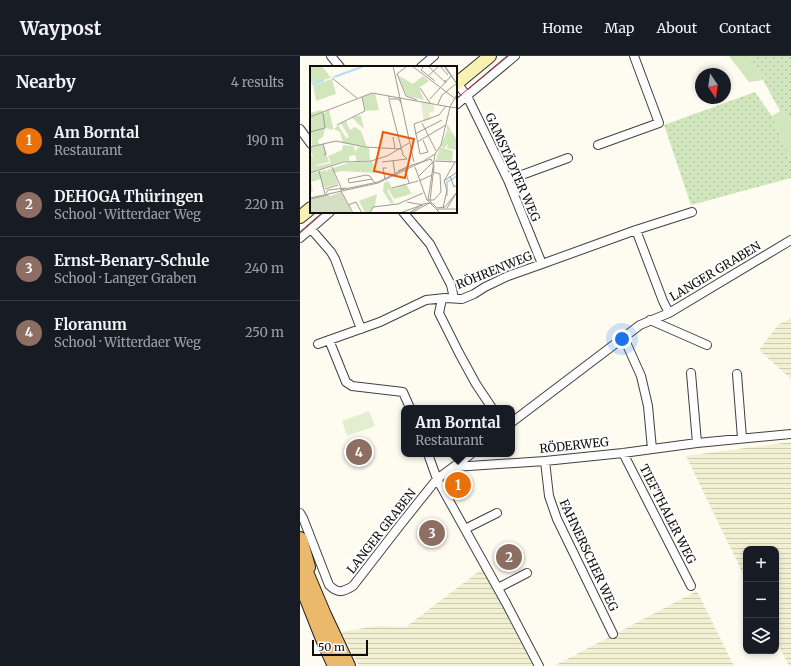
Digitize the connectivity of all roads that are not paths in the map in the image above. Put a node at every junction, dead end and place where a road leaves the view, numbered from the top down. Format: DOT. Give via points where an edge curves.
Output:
graph roads {
  1 [pos="331,56"];
  2 [pos="433,56"];
  3 [pos="490,56"];
  4 [pos="515,56"];
  5 [pos="634,56"];
  6 [pos="339,66"];
  7 [pos="422,66"];
  8 [pos="457,83"];
  9 [pos="457,85"];
  10 [pos="467,96"];
  11 [pos="457,104"];
  12 [pos="300,129"];
  13 [pos="310,143"];
  14 [pos="598,145"];
  15 [pos="568,158"];
  16 [pos="508,180"];
  17 [pos="310,201"];
  18 [pos="300,207"];
  19 [pos="310,209"];
  20 [pos="692,212"];
  21 [pos="329,213"];
  22 [pos="404,213"];
  23 [pos="300,217"];
  24 [pos="310,229"];
  25 [pos="636,230"];
  26 [pos="300,238"];
  27 [pos="791,240"];
  28 [pos="542,264"];
  29 [pos="454,298"];
  30 [pos="442,299"];
  31 [pos="669,313"];
  32 [pos="650,320"];
  33 [pos="361,329"];
  34 [pos="624,338"];
  35 [pos="329,340"];
  36 [pos="318,344"];
  37 [pos="707,345"];
  38 [pos="691,373"];
  39 [pos="737,374"];
  40 [pos="409,405"];
  41 [pos="490,405"];
  42 [pos="515,420"];
  43 [pos="791,434"];
  44 [pos="742,438"];
  45 [pos="697,443"];
  46 [pos="652,449"];
  47 [pos="623,453"];
  48 [pos="429,457"];
  49 [pos="467,457"];
  50 [pos="545,461"];
  51 [pos="454,467"];
  52 [pos="437,479"];
  53 [pos="300,513"];
  54 [pos="498,513"];
  55 [pos="465,529"];
  56 [pos="300,539"];
  57 [pos="300,558"];
  58 [pos="526,573"];
  59 [pos="300,581"];
  60 [pos="691,586"];
  61 [pos="498,588"];
  62 [pos="307,595"];
  63 [pos="613,634"];
  64 [pos="336,666"];
  65 [pos="348,666"];
  66 [pos="539,666"];
  1 -- 6 [label="street"];
  2 -- 7 [label="street"];
  3 -- 8 [label="main road"];
  4 -- 10 [label="street"];
  5 -- 14 [label="street" via="659,123"];
  9 -- 10 [label="street, GAMSTÄDTER WEG"];
  10 -- 11 [label="street"];
  10 -- 16 [label="street, GAMSTÄDTER WEG"];
  12 -- 13 [label="street"];
  15 -- 16 [label="street"];
  16 -- 28 [label="street, GAMSTÄDTER WEG"];
  17 -- 18 [label="main road"];
  19 -- 23 [label="main road"];
  20 -- 25 [label="street, RÖHRENWEG"];
  21 -- 24 [label="street"];
  22 -- 29 [label="street" via="430,244 451,285"];
  24 -- 26 [label="street"];
  24 -- 33 [label="street" via="335,259"];
  25 -- 28 [label="street, RÖHRENWEG"];
  25 -- 31 [label="street" via="662,301"];
  27 -- 31 [label="street, LANGER GRABEN"];
  28 -- 29 [label="street, RÖHRENWEG" via="508,276 462,299"];
  29 -- 30 [label="street, RÖHRENWEG"];
  30 -- 33 [label="street, RÖHRENWEG" via="426,300"];
  30 -- 41 [label="street" via="439,313 476,384"];
  31 -- 32 [label="street, LANGER GRABEN"];
  32 -- 34 [label="street, LANGER GRABEN"];
  32 -- 37 [label="street"];
  33 -- 35 [label="street, RÖHRENWEG"];
  34 -- 42 [label="street, LANGER GRABEN"];
  34 -- 46 [label="street" via="641,376 648,406"];
  35 -- 36 [label="street, RÖHRENWEG"];
  35 -- 40 [label="street" via="346,382 352,386 403,392"];
  38 -- 45 [label="street"];
  39 -- 44 [label="street"];
  43 -- 44 [label="street, RÖDERWEG"];
  44 -- 45 [label="street, RÖDERWEG"];
  45 -- 46 [label="street, RÖDERWEG"];
  46 -- 47 [label="street, RÖDERWEG"];
  47 -- 50 [label="street, RÖDERWEG"];
  47 -- 60 [label="street, TIEFTHALER WEG"];
  48 -- 52 [label="street"];
  49 -- 51 [label="street, LANGER GRABEN"];
  50 -- 51 [label="street, RÖDERWEG"];
  50 -- 63 [label="street, FAHNERSCHER WEG" via="549,496 557,519"];
  51 -- 52 [label="street, LANGER GRABEN"];
  52 -- 53 [label="street, LANGER GRABEN" via="353,586 346,590 338,591 329,585"];
  52 -- 55 [label="street"];
  54 -- 55 [label="street"];
  55 -- 61 [label="street"];
  56 -- 62 [label="highway"];
  57 -- 62 [label="highway"];
  58 -- 61 [label="street"];
  59 -- 62 [label="highway"];
  61 -- 66 [label="street"];
  62 -- 64 [label="highway"];
  62 -- 65 [label="highway" via="324,615"];
}
